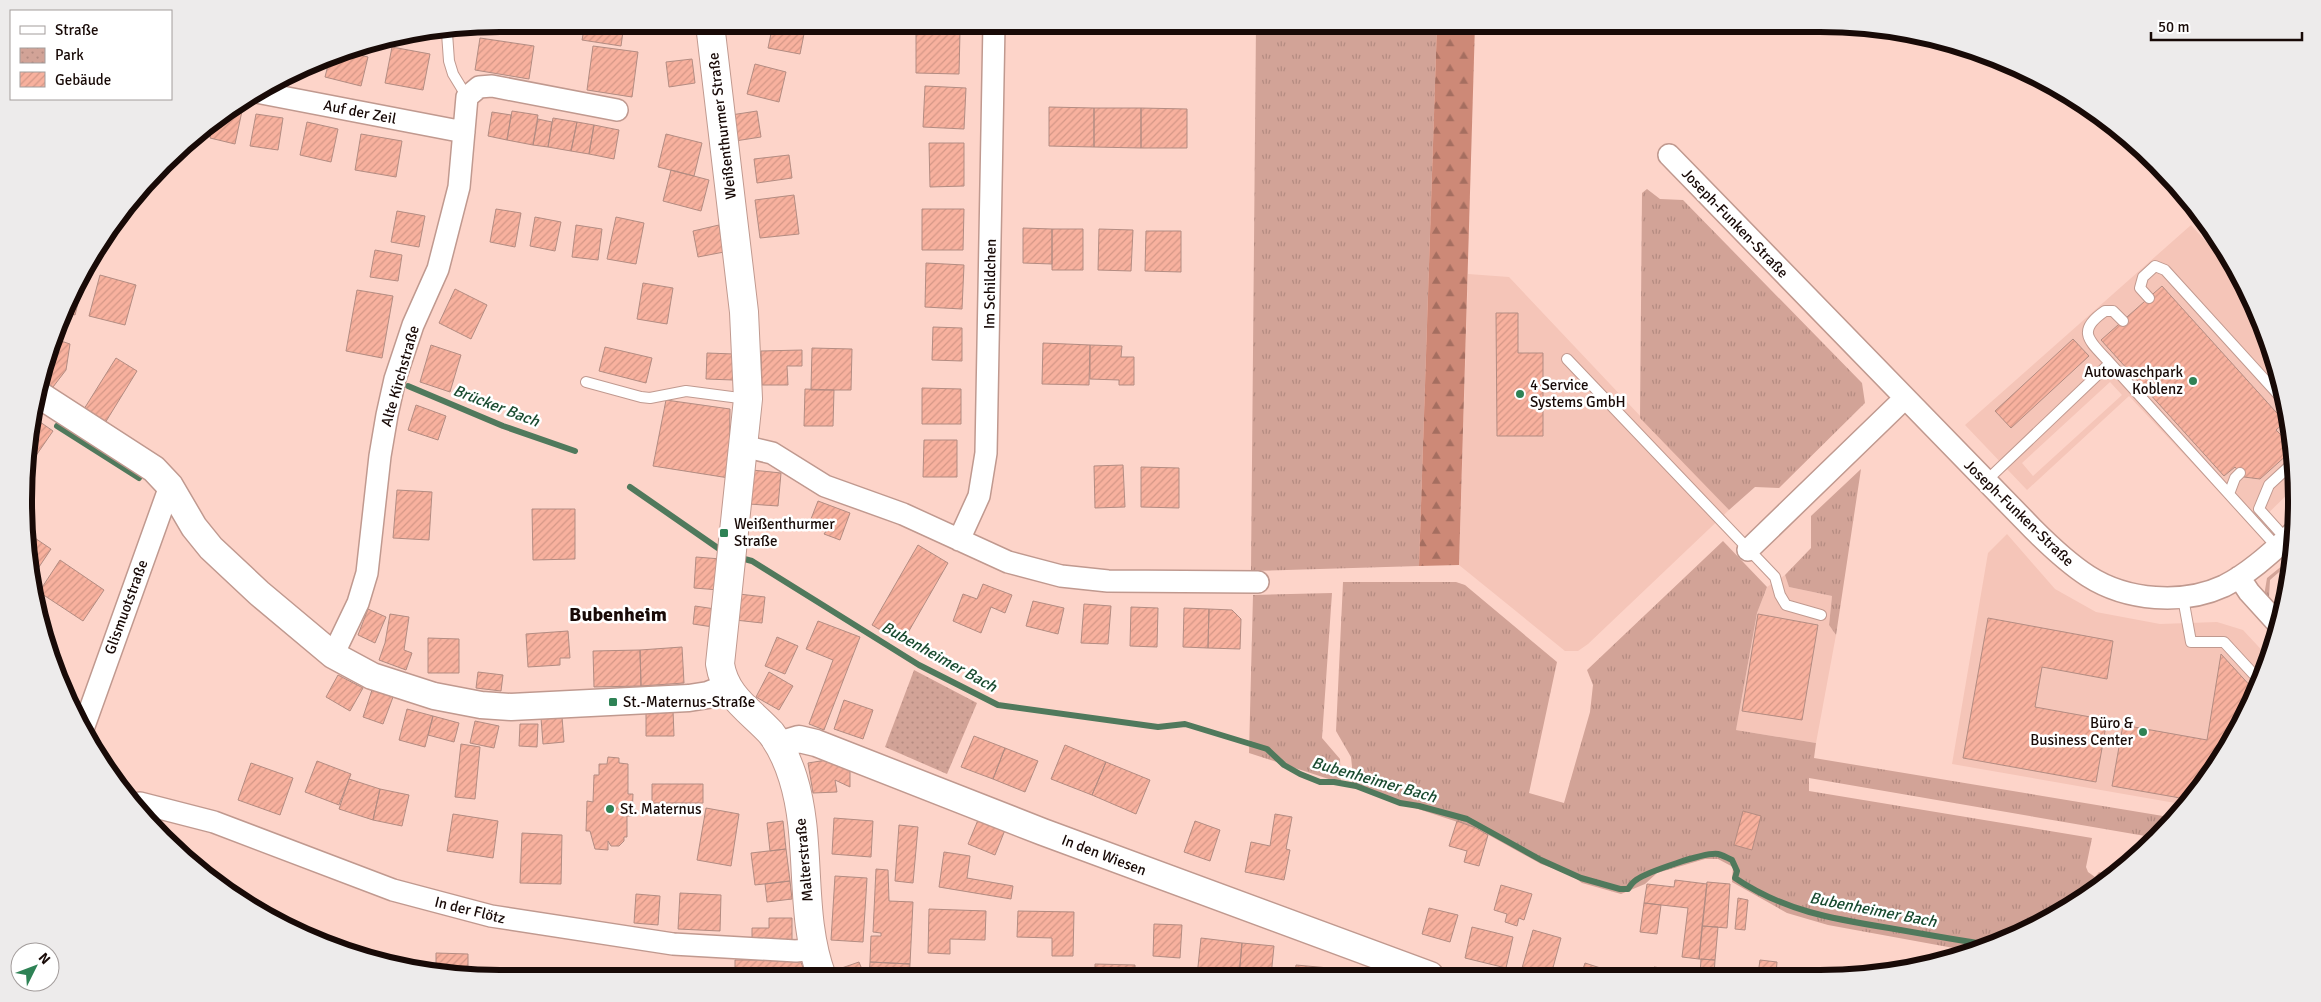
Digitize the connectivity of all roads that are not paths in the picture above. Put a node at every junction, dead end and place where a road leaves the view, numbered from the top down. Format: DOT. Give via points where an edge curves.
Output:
graph roads {
  1 [pos="711,32"];
  2 [pos="994,32"];
  3 [pos="446,36"];
  4 [pos="268,94"];
  5 [pos="467,96"];
  6 [pos="617,110"];
  7 [pos="464,132"];
  8 [pos="1669,155"];
  9 [pos="2148,298"];
  10 [pos="2123,320"];
  11 [pos="1567,359"];
  12 [pos="2110,363"];
  13 [pos="586,382"];
  14 [pos="2275,391"];
  15 [pos="44,398"];
  16 [pos="1904,398"];
  17 [pos="748,399"];
  18 [pos="743,446"];
  19 [pos="2287,469"];
  20 [pos="2240,473"];
  21 [pos="1985,482"];
  22 [pos="170,486"];
  23 [pos="2229,494"];
  24 [pos="959,540"];
  25 [pos="2286,540"];
  26 [pos="1748,550"];
  27 [pos="2239,577"];
  28 [pos="1258,582"];
  29 [pos="2183,598"];
  30 [pos="1821,615"];
  31 [pos="2274,619"];
  32 [pos="333,654"];
  33 [pos="2255,675"];
  34 [pos="728,687"];
  35 [pos="87,719"];
  36 [pos="779,746"];
  37 [pos="144,804"];
  38 [pos="814,949"];
  39 [pos="1389,968"];
  40 [pos="820,970"];
  1 -- 17 [label="main road, Weißenthurmer Straße" via="744,312"];
  2 -- 24 [label="street, Im Schildchen" via="986,453 979,496"];
  3 -- 5 [label="lane" via="453,74"];
  4 -- 7 [label="street, Auf der Zeil"];
  5 -- 6 [label="street" via="479,87 492,86"];
  5 -- 7 [label="street, Alte Kirchstraße"];
  7 -- 32 [label="street, Alte Kirchstraße" via="459,187 438,269 413,325 387,415 367,574 358,603"];
  8 -- 16 [label="street, Joseph-Funken-Straße"];
  9 -- 14 [label="lane" via="2140,288 2144,278 2155,266 2165,270"];
  10 -- 12 [label="lane" via="2113,311 2105,311 2088,325 2089,339"];
  11 -- 26 [label="lane"];
  12 -- 21 [label="lane"];
  12 -- 23 [label="lane"];
  13 -- 17 [label="lane" via="650,398 686,391"];
  15 -- 22 [label="street" via="154,469"];
  16 -- 21 [label="street, Joseph-Funken-Straße"];
  16 -- 26 [label="street"];
  17 -- 18 [label="main road, Weißenthurmer Straße"];
  18 -- 24 [label="street" via="772,453 825,486 903,514"];
  18 -- 34 [label="main road, Weißenthurmer Straße" via="720,656"];
  19 -- 25 [label="lane" via="2269,485 2259,509"];
  20 -- 23 [label="lane"];
  21 -- 29 [label="street, Joseph-Funken-Straße" via="2051,547 2090,578 2131,593"];
  22 -- 32 [label="street" via="194,527 211,548"];
  22 -- 35 [label="street, Glismuotstraße"];
  23 -- 25 [label="lane"];
  24 -- 28 [label="street" via="1026,568 1086,580"];
  25 -- 27 [label="street, Joseph-Funken-Straße"];
  26 -- 30 [label="lane" via="1774,577 1786,605"];
  27 -- 29 [label="street, Joseph-Funken-Straße" via="2213,590"];
  27 -- 31 [label="street"];
  29 -- 33 [label="lane" via="2191,642 2224,642"];
  32 -- 34 [label="street" via="372,676 404,688 480,705 511,707 689,698"];
  34 -- 36 [label="main road, Weißenthurmer Straße"];
  36 -- 38 [label="main road, Malterstraße" via="793,778 799,807"];
  36 -- 39 [label="street, In den Wiesen" via="800,739 816,743"];
  37 -- 38 [label="street, In der Flötz" via="214,822 393,890 491,916 673,944 796,951"];
  38 -- 40 [label="main road, Malterstraße"];
}
